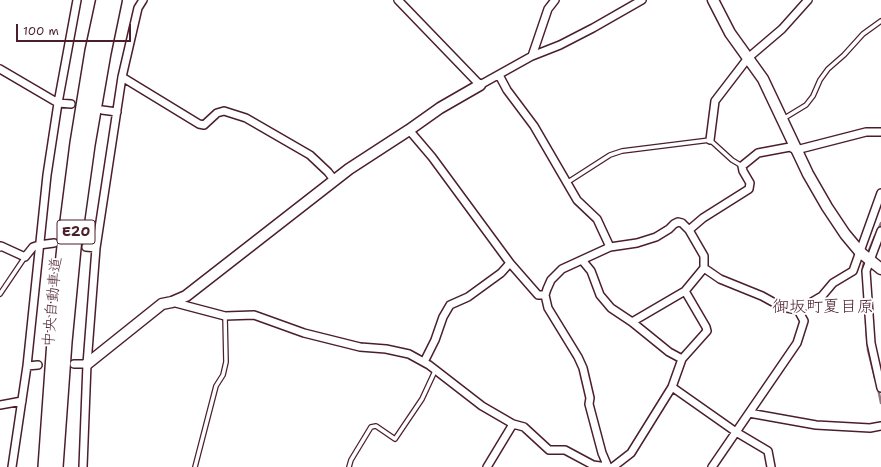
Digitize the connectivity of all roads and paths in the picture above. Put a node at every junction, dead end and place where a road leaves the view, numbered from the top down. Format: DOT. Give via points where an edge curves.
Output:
graph roads {
  1 [pos="77,0"];
  2 [pos="103,0"];
  3 [pos="115,0"];
  4 [pos="143,0"];
  5 [pos="398,0"];
  6 [pos="555,0"];
  7 [pos="642,0"];
  8 [pos="713,0"];
  9 [pos="808,0"];
  10 [pos="881,21"];
  11 [pos="532,56"];
  12 [pos="748,58"];
  13 [pos="0,69"];
  14 [pos="499,75"];
  15 [pos="122,77"];
  16 [pos="480,85"];
  17 [pos="58,103"];
  18 [pos="71,104"];
  19 [pos="102,110"];
  20 [pos="117,112"];
  21 [pos="782,119"];
  22 [pos="410,130"];
  23 [pos="881,132"];
  24 [pos="710,140"];
  25 [pos="796,150"];
  26 [pos="742,166"];
  27 [pos="334,181"];
  28 [pos="568,182"];
  29 [pos="881,193"];
  30 [pos="689,230"];
  31 [pos="881,231"];
  32 [pos="54,243"];
  33 [pos="39,245"];
  34 [pos="0,247"];
  35 [pos="86,247"];
  36 [pos="610,247"];
  37 [pos="96,248"];
  38 [pos="865,256"];
  39 [pos="25,257"];
  40 [pos="582,260"];
  41 [pos="510,263"];
  42 [pos="704,268"];
  43 [pos="881,270"];
  44 [pos="685,291"];
  45 [pos="0,294"];
  46 [pos="546,295"];
  47 [pos="172,302"];
  48 [pos="798,310"];
  49 [pos="225,316"];
  50 [pos="632,322"];
  51 [pos="682,359"];
  52 [pos="424,362"];
  53 [pos="74,364"];
  54 [pos="87,364"];
  55 [pos="38,365"];
  56 [pos="27,366"];
  57 [pos="435,371"];
  58 [pos="672,387"];
  59 [pos="881,388"];
  60 [pos="22,401"];
  61 [pos="0,405"];
  62 [pos="749,413"];
  63 [pos="513,424"];
  64 [pos="881,426"];
  65 [pos="736,432"];
  66 [pos="592,466"];
  67 [pos="12,467"];
  68 [pos="45,467"];
  69 [pos="56,467"];
  70 [pos="83,467"];
  71 [pos="195,467"];
  72 [pos="349,467"];
  73 [pos="487,467"];
  74 [pos="608,467"];
  75 [pos="613,467"];
  76 [pos="712,467"];
  77 [pos="772,467"];
  1 -- 17 [label="street"];
  2 -- 68 [label="highway, 中央自動車道 / E20" via="77,143 65,237"];
  3 -- 69 [label="highway, 中央自動車道 / E20" via="88,145 75,238"];
  4 -- 15 [label="street" via="138,8"];
  5 -- 16 [label="street"];
  6 -- 11 [label="street" via="548,9"];
  7 -- 11 [label="street" via="587,32"];
  8 -- 12 [label="street" via="730,33"];
  9 -- 12 [label="street" via="782,29"];
  10 -- 21 [label="lane" via="863,34 828,69 806,105"];
  11 -- 14 [label="street"];
  12 -- 21 [label="street" via="762,79"];
  12 -- 24 [label="street" via="715,101"];
  13 -- 17 [label="street"];
  14 -- 16 [label="street"];
  14 -- 28 [label="street"];
  15 -- 20 [label="street"];
  15 -- 27 [label="street" via="199,124 204,125 217,113 224,111 246,118 310,155"];
  16 -- 22 [label="street" via="440,108"];
  17 -- 18 [label="street"];
  17 -- 33 [label="street"];
  19 -- 20 [label="street"];
  20 -- 37 [label="street"];
  21 -- 25 [label="street"];
  22 -- 27 [label="street"];
  22 -- 41 [label="street"];
  23 -- 25 [label="street" via="866,132"];
  24 -- 26 [label="lane"];
  24 -- 28 [label="lane" via="622,151 610,155"];
  25 -- 26 [label="street" via="790,147 758,153"];
  25 -- 38 [label="street" via="827,207 845,234"];
  26 -- 30 [label="street" via="750,183 749,189 703,218"];
  27 -- 47 [label="street" via="186,296"];
  28 -- 36 [label="street" via="577,200 597,219"];
  29 -- 38 [label="street"];
  30 -- 36 [label="street" via="678,222 656,237"];
  30 -- 42 [label="street" via="704,256"];
  31 -- 38 [label="street"];
  32 -- 33 [label="street"];
  33 -- 39 [label="street" via="33,247"];
  33 -- 56 [label="street"];
  34 -- 39 [label="street"];
  35 -- 37 [label="street"];
  36 -- 40 [label="street"];
  37 -- 54 [label="street"];
  38 -- 43 [label="street"];
  38 -- 48 [label="street" via="853,271 833,283 822,296"];
  38 -- 59 [label="street" via="871,343"];
  39 -- 45 [label="lane"];
  40 -- 46 [label="street" via="557,273 551,280"];
  40 -- 50 [label="street" via="591,271 605,302"];
  41 -- 46 [label="street" via="538,295"];
  41 -- 52 [label="street" via="501,273 468,297 450,304"];
  42 -- 44 [label="street"];
  42 -- 48 [label="street" via="720,279 782,307"];
  44 -- 50 [label="street"];
  44 -- 51 [label="street" via="707,331"];
  46 -- 74 [label="street" via="551,314 581,362 591,411"];
  47 -- 49 [label="street"];
  47 -- 54 [label="street" via="162,304"];
  48 -- 62 [label="street" via="804,321 797,343"];
  49 -- 52 [label="street" via="254,315 304,333 360,347 409,354"];
  49 -- 71 [label="lane" via="226,362 223,375 216,386"];
  50 -- 51 [label="street" via="669,352"];
  51 -- 58 [label="street"];
  52 -- 57 [label="street"];
  53 -- 54 [label="street"];
  54 -- 70 [label="street"];
  55 -- 56 [label="street"];
  56 -- 60 [label="street"];
  57 -- 63 [label="street" via="482,406"];
  57 -- 72 [label="lane" via="422,399 395,439 376,426 371,427"];
  58 -- 65 [label="street"];
  58 -- 75 [label="street" via="631,453"];
  60 -- 61 [label="street"];
  60 -- 67 [label="street"];
  62 -- 64 [label="street" via="816,425 870,428"];
  62 -- 65 [label="street"];
  63 -- 66 [label="street" via="524,427 549,450 565,450"];
  63 -- 73 [label="street"];
  65 -- 76 [label="street"];
  65 -- 77 [label="street" via="768,451"];
  66 -- 74 [label="street"];
}
